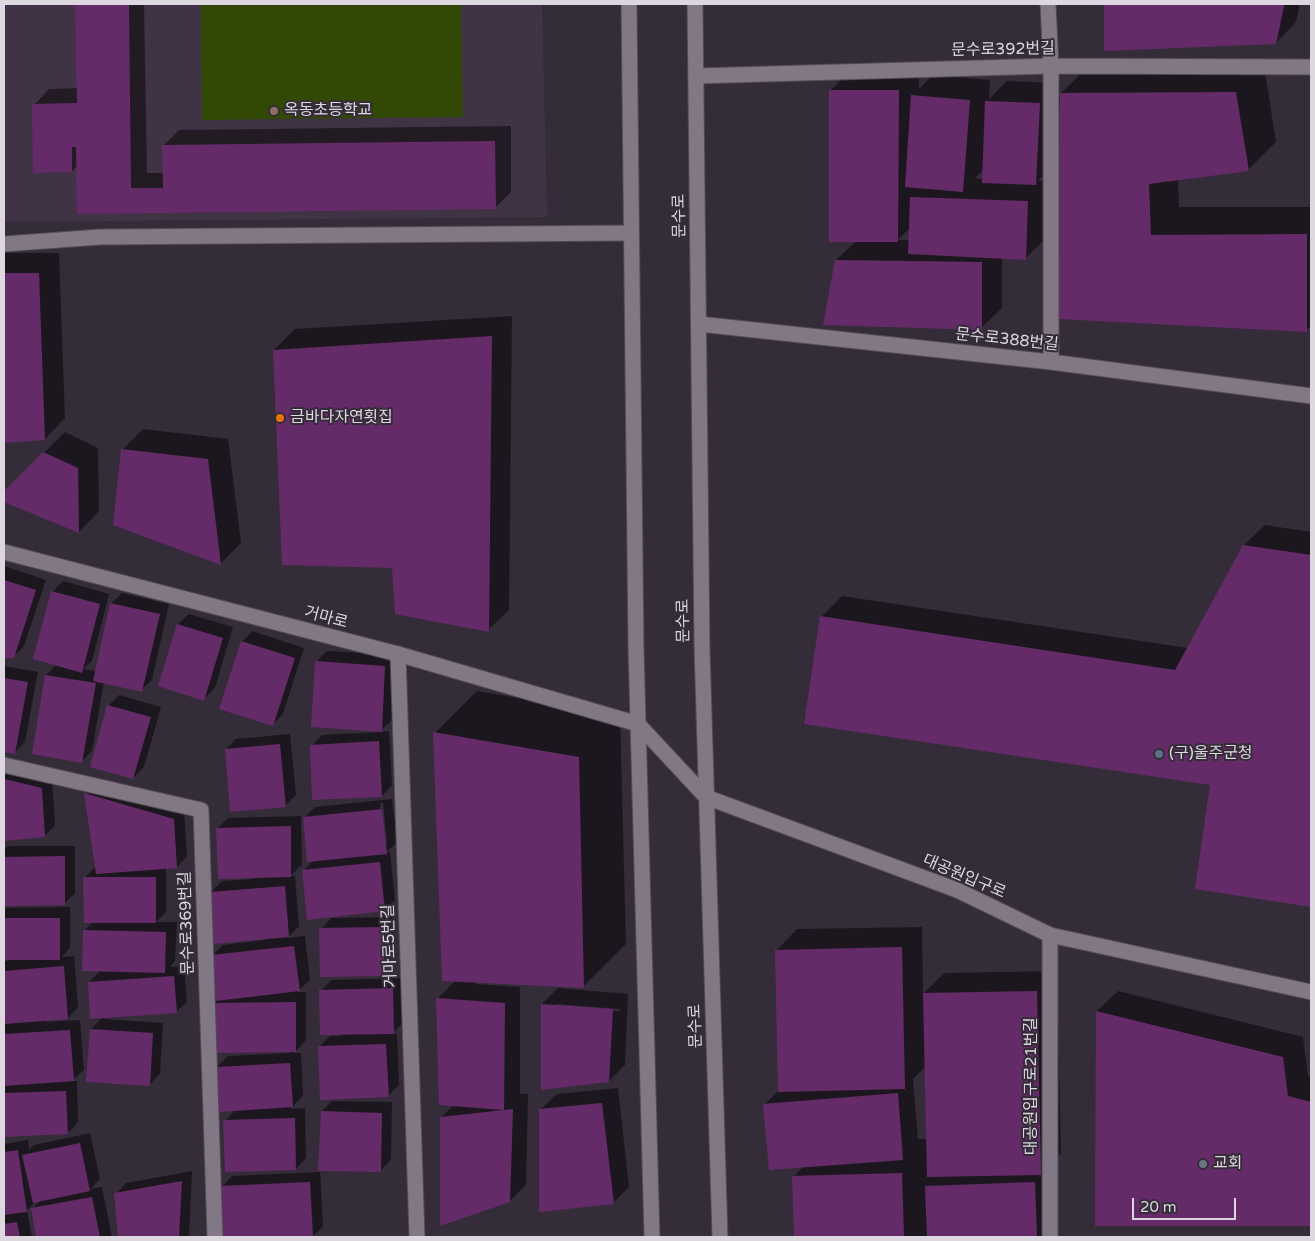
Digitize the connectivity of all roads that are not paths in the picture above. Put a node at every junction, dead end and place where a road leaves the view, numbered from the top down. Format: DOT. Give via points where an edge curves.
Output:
graph roads {
  1 [pos="629,4"];
  2 [pos="695,4"];
  3 [pos="1048,4"];
  4 [pos="1051,66"];
  5 [pos="1311,67"];
  6 [pos="696,76"];
  7 [pos="631,233"];
  8 [pos="4,244"];
  9 [pos="699,324"];
  10 [pos="1051,362"];
  11 [pos="1311,396"];
  12 [pos="4,552"];
  13 [pos="398,654"];
  14 [pos="638,724"];
  15 [pos="4,765"];
  16 [pos="706,797"];
  17 [pos="1050,935"];
  18 [pos="1311,992"];
  19 [pos="215,1237"];
  20 [pos="417,1237"];
  21 [pos="652,1237"];
  22 [pos="720,1237"];
  23 [pos="1050,1237"];
  1 -- 7 [label="street"];
  2 -- 6 [label="street, 문수로"];
  3 -- 4 [label="street"];
  4 -- 5 [label="street, 문수로392번길"];
  4 -- 6 [label="street, 문수로392번길"];
  4 -- 10 [label="street"];
  6 -- 9 [label="street, 문수로"];
  7 -- 8 [label="street" via="100,237"];
  7 -- 14 [label="street"];
  9 -- 10 [label="street, 문수로388번길"];
  9 -- 16 [label="street, 문수로"];
  10 -- 11 [label="street, 문수로388번길"];
  12 -- 13 [label="street, 거마로"];
  13 -- 14 [label="street, 거마로"];
  13 -- 20 [label="street, 거마로5번길"];
  14 -- 16 [label="street, 대공원입구로"];
  14 -- 21 [label="street"];
  15 -- 19 [label="street, 문수로369번길" via="200,810"];
  16 -- 17 [label="street, 대공원입구로" via="957,890"];
  16 -- 22 [label="street, 문수로"];
  17 -- 18 [label="street, 대공원입구로"];
  17 -- 23 [label="street, 대공원입구로21번길"];
}
